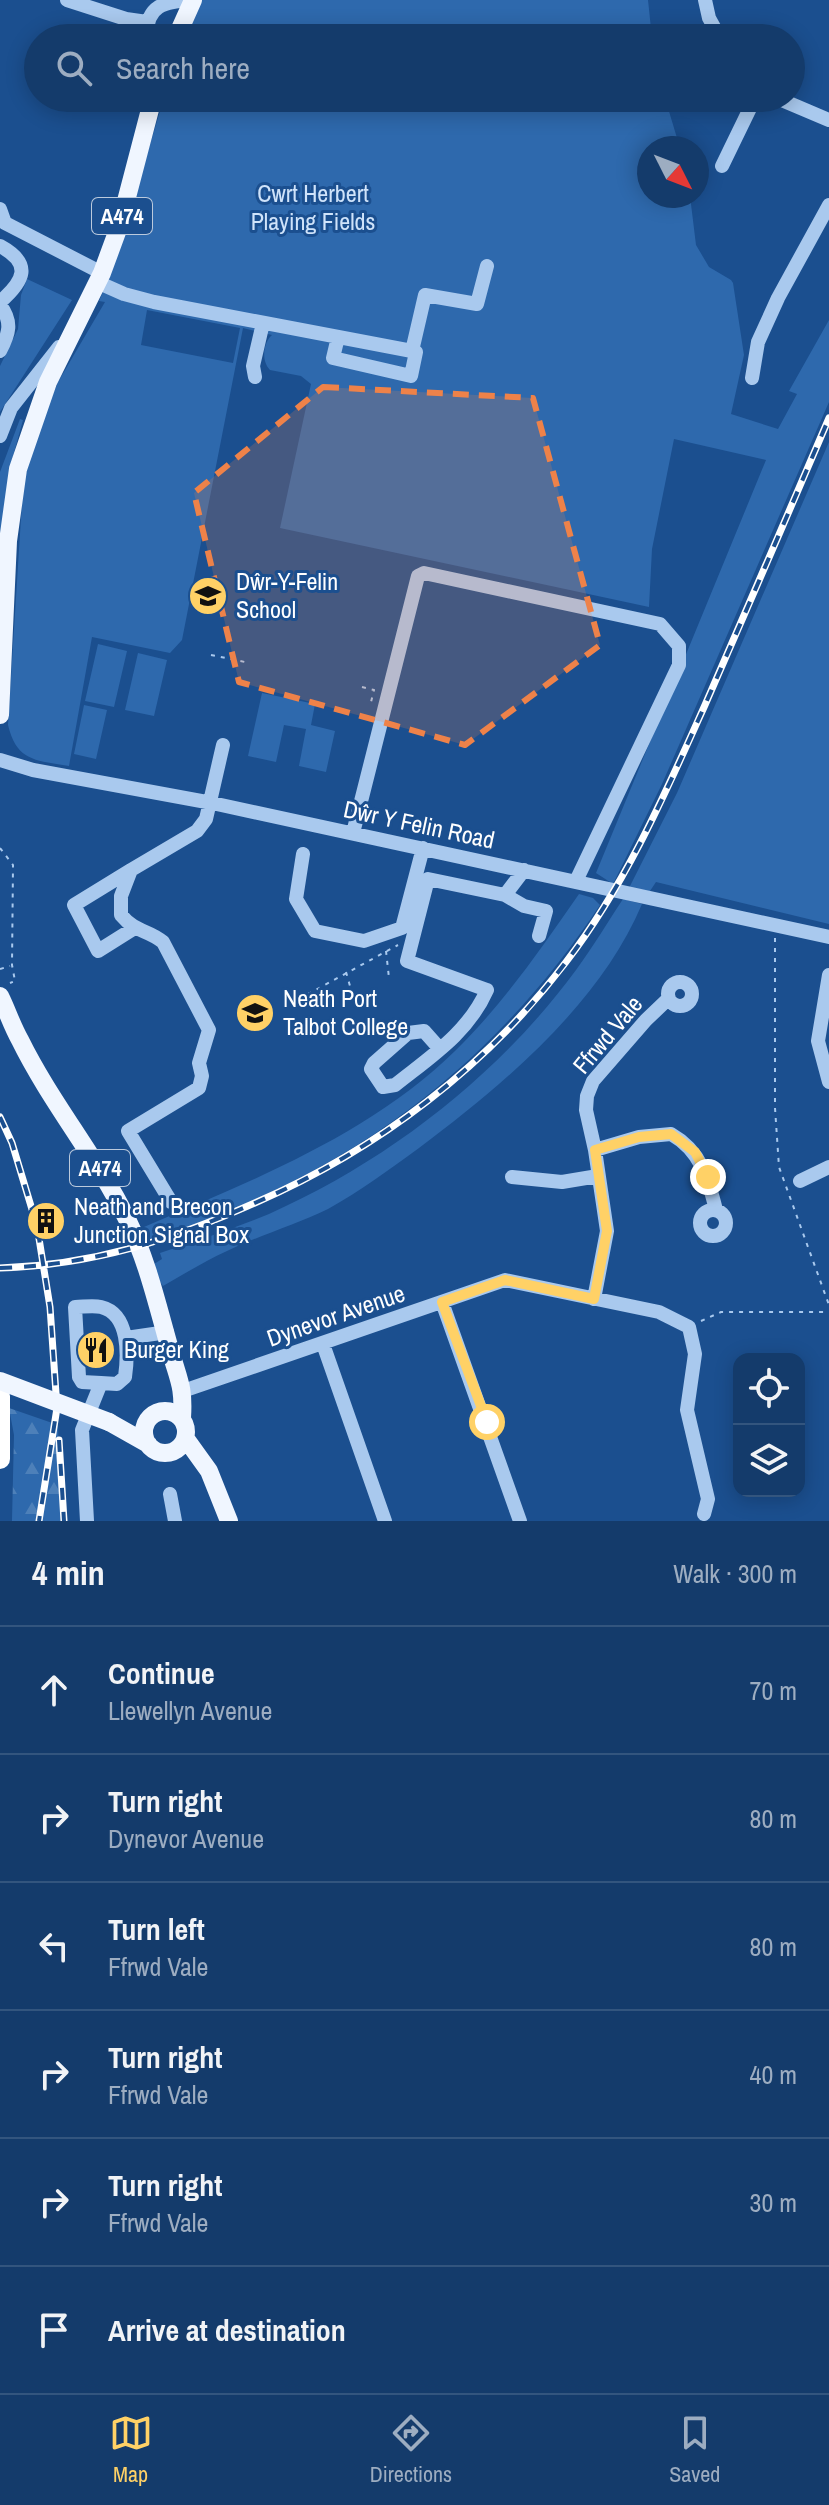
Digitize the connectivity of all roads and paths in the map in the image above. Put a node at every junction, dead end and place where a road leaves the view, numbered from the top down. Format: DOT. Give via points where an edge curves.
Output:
graph roads {
  1 [pos="67,0"];
  2 [pos="193,0"];
  3 [pos="705,0"];
  4 [pos="147,22"];
  5 [pos="182,24"];
  6 [pos="712,24"];
  7 [pos="805,110"];
  8 [pos="149,112"];
  9 [pos="748,112"];
  10 [pos="829,120"];
  11 [pos="722,166"];
  12 [pos="829,205"];
  13 [pos="0,209"];
  14 [pos="0,246"];
  15 [pos="487,266"];
  16 [pos="99,278"];
  17 [pos="0,304"];
  18 [pos="263,323"];
  19 [pos="74,328"];
  20 [pos="338,337"];
  21 [pos="0,351"];
  22 [pos="412,351"];
  23 [pos="255,377"];
  24 [pos="752,378"];
  25 [pos="0,436"];
  26 [pos="246,446"];
  27 [pos="244,452"];
  28 [pos="3,584"];
  29 [pos="2,612"];
  30 [pos="211,655"];
  31 [pos="245,662"];
  32 [pos="362,687"];
  33 [pos="370,705"];
  34 [pos="0,715"];
  35 [pos="223,745"];
  36 [pos="0,760"];
  37 [pos="212,803"];
  38 [pos="353,833"];
  39 [pos="0,848"];
  40 [pos="423,848"];
  41 [pos="303,854"];
  42 [pos="131,870"];
  43 [pos="524,870"];
  44 [pos="576,881"];
  45 [pos="505,895"];
  46 [pos="775,925"];
  47 [pos="133,929"];
  48 [pos="539,936"];
  49 [pos="414,937"];
  50 [pos="829,937"];
  51 [pos="386,951"];
  52 [pos="12,965"];
  53 [pos="0,969"];
  54 [pos="346,972"];
  55 [pos="829,975"];
  56 [pos="389,978"];
  57 [pos="4,990"];
  58 [pos="669,998"];
  59 [pos="299,999"];
  60 [pos="354,1000"];
  61 [pos="440,1049"];
  62 [pos="829,1082"];
  63 [pos="595,1150"];
  64 [pos="829,1167"];
  65 [pos="598,1176"];
  66 [pos="512,1177"];
  67 [pos="800,1181"];
  68 [pos="171,1202"];
  69 [pos="716,1210"];
  70 [pos="594,1299"];
  71 [pos="442,1302"];
  72 [pos="829,1305"];
  73 [pos="829,1312"];
  74 [pos="689,1327"];
  75 [pos="167,1332"];
  76 [pos="126,1338"];
  77 [pos="323,1344"];
  78 [pos="171,1354"];
  79 [pos="0,1381"];
  80 [pos="99,1389"];
  81 [pos="183,1391"];
  82 [pos="0,1396"];
  83 [pos="154,1417"];
  84 [pos="182,1418"];
  85 [pos="109,1422"];
  86 [pos="186,1439"];
  87 [pos="148,1444"];
  88 [pos="168,1454"];
  89 [pos="0,1459"];
  90 [pos="170,1494"];
  91 [pos="222,1500"];
  92 [pos="704,1514"];
  93 [pos="87,1521"];
  94 [pos="175,1521"];
  95 [pos="229,1521"];
  96 [pos="385,1521"];
  97 [pos="520,1521"];
  1 -- 4 [label="street"];
  2 -- 4 [label="street" via="166,1"];
  2 -- 5 [label="main road"];
  3 -- 6 [label="street"];
  7 -- 10 [label="street"];
  8 -- 16 [label="main road, A474" via="120,224"];
  9 -- 11 [label="street"];
  12 -- 24 [label="street" via="758,342"];
  13 -- 16 [label="street" via="5,223"];
  14 -- 17 [label="street" via="15,254 21,266 21,278"];
  15 -- 22 [label="street" via="477,304 425,295"];
  16 -- 18 [label="street" via="124,294"];
  16 -- 19 [label="main road, A474"];
  17 -- 21 [label="street" via="10,326"];
  18 -- 20 [label="street"];
  18 -- 23 [label="street"];
  19 -- 25 [label="street" via="11,408"];
  19 -- 28 [label="main road, A474" via="48,382 18,469"];
  20 -- 22 [label="street"];
  20 -- 22 [label="street" via="333,358 411,376 416,352"];
  26 -- 27 [label="path"];
  28 -- 29 [label="main road, A474"];
  29 -- 34 [label="main road, A474"];
  30 -- 31 [label="path"];
  32 -- 33 [label="path" via="374,690"];
  35 -- 37 [label="street"];
  36 -- 37 [label="street, Dŵr Y Felin Road"];
  37 -- 38 [label="street, Dŵr Y Felin Road"];
  37 -- 42 [label="street" via="197,831"];
  38 -- 40 [label="street, Dŵr Y Felin Road"];
  38 -- 44 [label="street" via="418,576 424,573 660,624 679,646 679,665"];
  39 -- 52 [label="path" via="13,865"];
  40 -- 41 [label="street" via="402,928 364,941 315,931 296,899"];
  40 -- 43 [label="street, Dŵr Y Felin Road"];
  42 -- 47 [label="street" via="121,896 121,915"];
  42 -- 47 [label="street" via="74,905 98,951"];
  43 -- 44 [label="street, Dŵr Y Felin Road"];
  43 -- 45 [label="street"];
  44 -- 46 [label="street, Dŵr Y Felin Road"];
  45 -- 48 [label="street" via="546,911"];
  45 -- 49 [label="street" via="428,879"];
  46 -- 50 [label="street, Dŵr Y Felin Road"];
  46 -- 72 [label="path" via="779,1167"];
  47 -- 68 [label="street" via="163,942 209,1030 199,1063 199,1088 128,1131"];
  49 -- 51 [label="path"];
  49 -- 61 [label="street" via="407,961 487,990 478,1010"];
  51 -- 54 [label="path"];
  51 -- 56 [label="path"];
  52 -- 53 [label="path"];
  52 -- 57 [label="path" via="15,981"];
  54 -- 59 [label="path"];
  54 -- 60 [label="path"];
  55 -- 62 [label="street" via="818,1041"];
  57 -- 75 [label="main road, A474" via="20,1042 128,1221"];
  58 -- 63 [label="street, Ffrwd Vale" via="593,1081 586,1110"];
  61 -- 61 [label="street" via="387,1088 371,1069 408,1033 424,1031"];
  63 -- 65 [label="street, Ffrwd Vale"];
  63 -- 69 [label="street" via="671,1134 695,1152"];
  64 -- 67 [label="street"];
  65 -- 66 [label="street" via="562,1182"];
  65 -- 70 [label="street, Ffrwd Vale" via="607,1231"];
  70 -- 71 [label="street, Dynevor Avenue" via="505,1280"];
  70 -- 74 [label="street, Dynevor Avenue" via="659,1312"];
  71 -- 77 [label="street, Dynevor Avenue"];
  71 -- 97 [label="street"];
  73 -- 74 [label="path" via="721,1312"];
  74 -- 92 [label="street" via="695,1354 687,1410 708,1499"];
  75 -- 76 [label="street"];
  75 -- 78 [label="main road, A474"];
  76 -- 80 [label="street" via="125,1377"];
  76 -- 80 [label="street" via="107,1309 75,1307 79,1377"];
  77 -- 81 [label="street, Dynevor Avenue"];
  77 -- 96 [label="street"];
  78 -- 81 [label="main road, A474"];
  78 -- 83 [label="main road, A474" via="169,1391"];
  79 -- 85 [label="main road, bridge"];
  80 -- 93 [label="street" via="82,1430"];
  81 -- 84 [label="main road, A474"];
  82 -- 89 [label="highway"];
  83 -- 84 [label="main road" via="172,1412"];
  83 -- 85 [label="main road"];
  83 -- 87 [label="main road" via="144,1430"];
  84 -- 86 [label="main road"];
  85 -- 87 [label="main road"];
  86 -- 88 [label="main road"];
  86 -- 91 [label="main road"];
  87 -- 88 [label="main road"];
  88 -- 91 [label="main road" via="199,1474"];
  90 -- 94 [label="street"];
  91 -- 95 [label="main road"];
}
